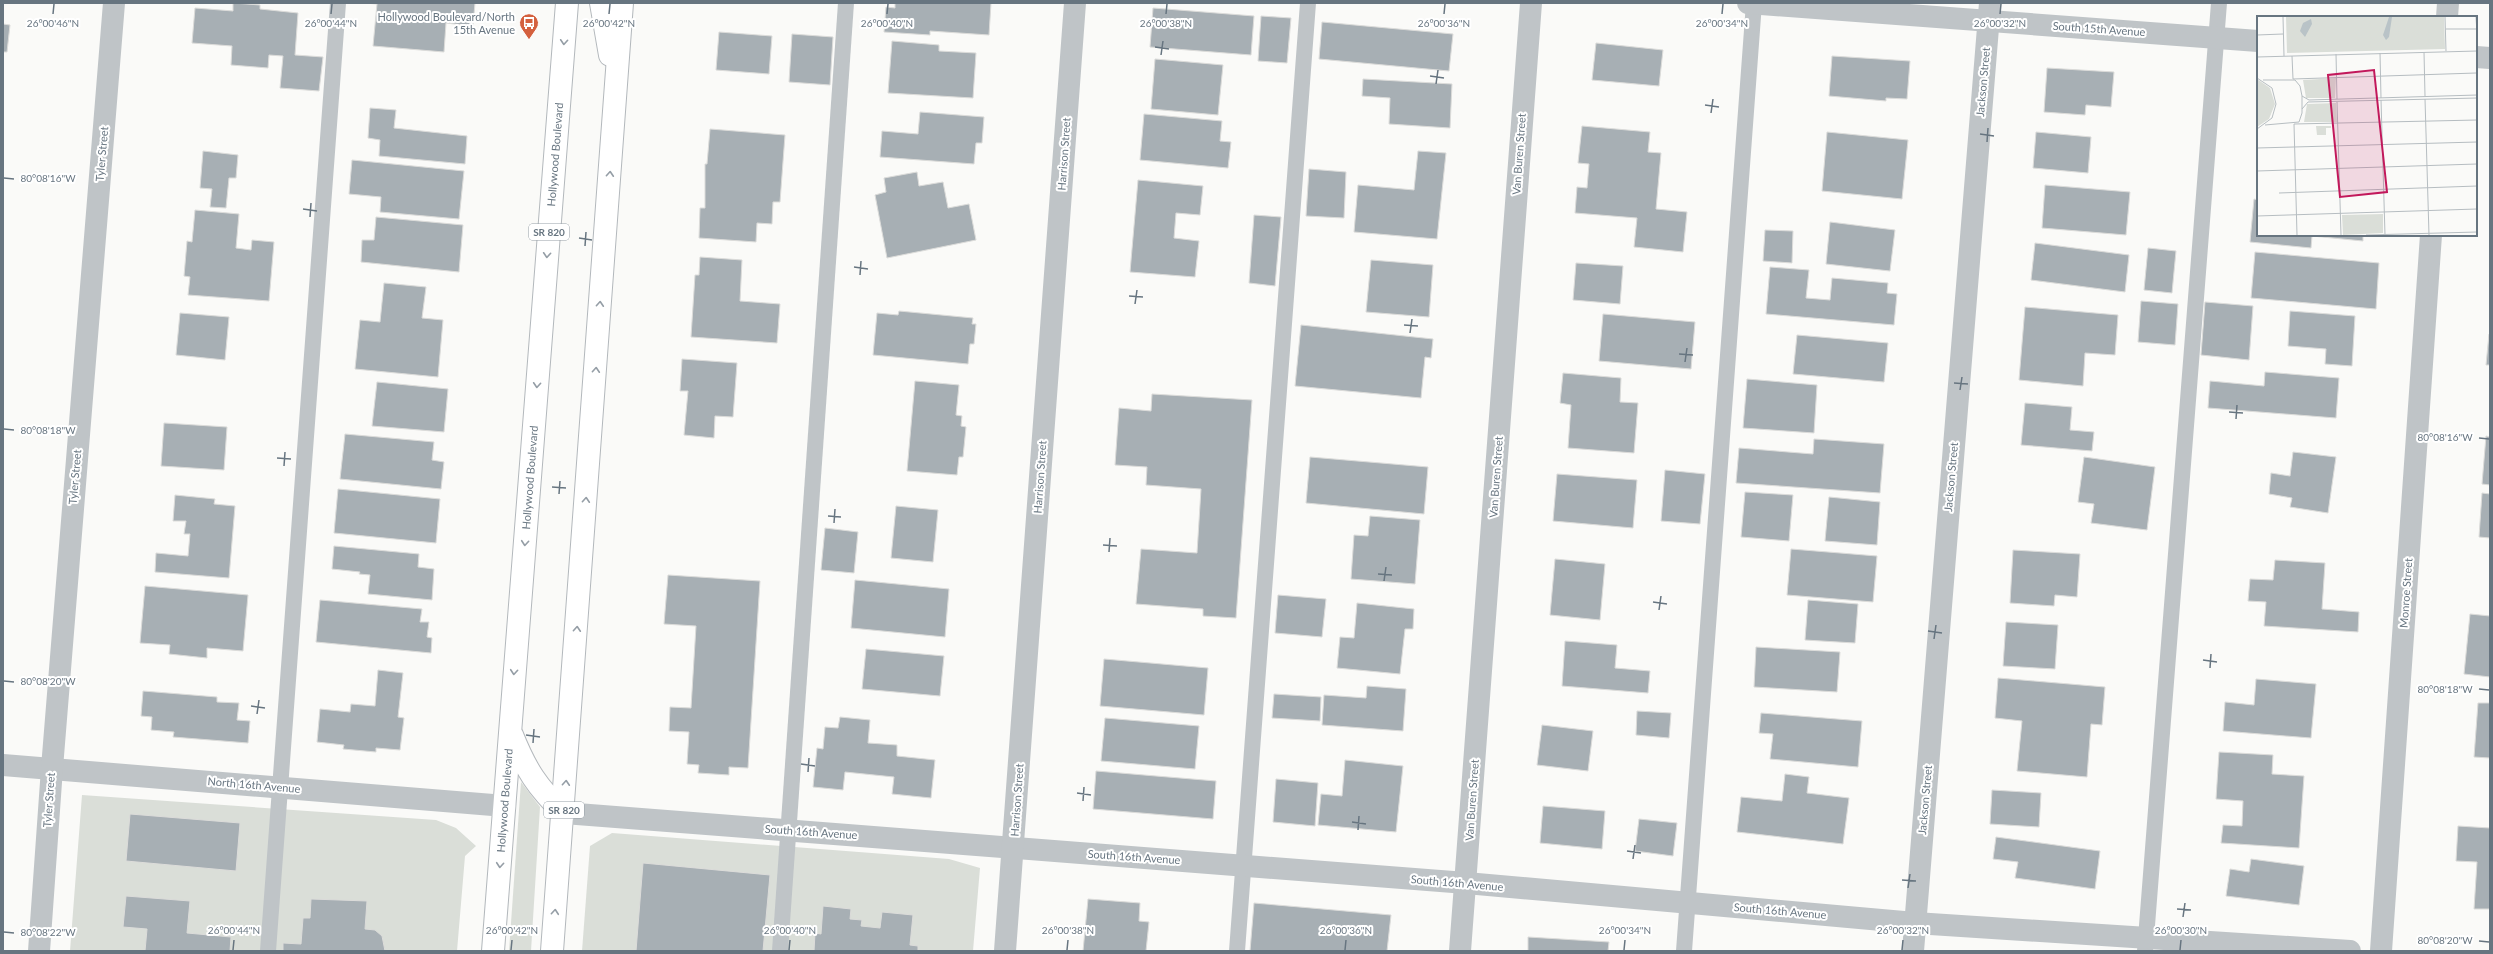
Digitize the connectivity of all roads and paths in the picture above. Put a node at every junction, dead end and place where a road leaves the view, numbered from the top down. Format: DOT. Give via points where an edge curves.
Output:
graph roads {
  1 [pos="114,3"];
  2 [pos="338,3"];
  3 [pos="567,3"];
  4 [pos="602,3"];
  5 [pos="622,3"];
  6 [pos="846,3"];
  7 [pos="1074,3"];
  8 [pos="1308,3"];
  9 [pos="1530,3"];
  10 [pos="1748,3"];
  11 [pos="1754,3"];
  12 [pos="2219,3"];
  13 [pos="2448,3"];
  14 [pos="1989,12"];
  15 [pos="2447,16"];
  16 [pos="2217,38"];
  17 [pos="2257,41"];
  18 [pos="2477,57"];
  19 [pos="2490,58"];
  20 [pos="616,92"];
  21 [pos="2431,236"];
  22 [pos="510,729"];
  23 [pos="3,765"];
  24 [pos="52,768"];
  25 [pos="280,787"];
  26 [pos="505,806"];
  27 [pos="564,813"];
  28 [pos="790,830"];
  29 [pos="1013,848"];
  30 [pos="1244,866"];
  31 [pos="1466,883"];
  32 [pos="1688,903"];
  33 [pos="1915,923"];
  34 [pos="2145,944"];
  35 [pos="39,951"];
  36 [pos="268,951"];
  37 [pos="493,951"];
  38 [pos="552,951"];
  39 [pos="780,951"];
  40 [pos="1005,951"];
  41 [pos="1237,951"];
  42 [pos="1460,951"];
  43 [pos="1684,951"];
  44 [pos="1913,951"];
  45 [pos="2350,951"];
  46 [pos="2381,951"];
  1 -- 24 [label="street, Tyler Street"];
  2 -- 25 [label="lane"];
  3 -- 22 [label="main road, Hollywood Boulevard / SR 820, one-way"];
  4 -- 20 [label="main road"];
  5 -- 20 [label="main road, SR 820"];
  6 -- 28 [label="lane"];
  7 -- 29 [label="street, Harrison Street"];
  8 -- 30 [label="lane"];
  9 -- 31 [label="street, Van Buren Street"];
  10 -- 11 [label="street, South 15th Avenue"];
  11 -- 14 [label="street, South 15th Avenue"];
  11 -- 32 [label="lane"];
  12 -- 16 [label="lane"];
  13 -- 15 [label="street"];
  14 -- 16 [label="street, South 15th Avenue"];
  14 -- 33 [label="street, Jackson Street"];
  16 -- 17 [label="street, South 15th Avenue"];
  16 -- 34 [label="lane"];
  18 -- 19 [label="street"];
  27 -- 20 [label="main road, SR 820, one-way"];
  21 -- 46 [label="street, Monroe Street"];
  22 -- 26 [label="main road, Hollywood Boulevard / SR 820"];
  22 -- 27 [label="main road" via="524,766 543,793"];
  23 -- 24 [label="street, North 16th Avenue"];
  24 -- 25 [label="street, North 16th Avenue"];
  24 -- 35 [label="street, Tyler Street"];
  25 -- 26 [label="street, North 16th Avenue"];
  25 -- 36 [label="lane"];
  26 -- 37 [label="main road, Hollywood Boulevard / SR 820, one-way"];
  27 -- 28 [label="street, South 16th Avenue"];
  38 -- 27 [label="main road, SR 820, one-way"];
  28 -- 29 [label="street, South 16th Avenue"];
  28 -- 39 [label="lane"];
  29 -- 30 [label="street, South 16th Avenue"];
  29 -- 40 [label="street, Harrison Street"];
  30 -- 31 [label="street, South 16th Avenue"];
  30 -- 41 [label="lane"];
  31 -- 32 [label="street, South 16th Avenue"];
  31 -- 42 [label="street, Van Buren Street"];
  32 -- 33 [label="street, South 16th Avenue"];
  32 -- 43 [label="lane"];
  33 -- 34 [label="street, South 16th Avenue"];
  33 -- 44 [label="street, Jackson Street"];
  34 -- 45 [label="street, South 16th Avenue"];
}
